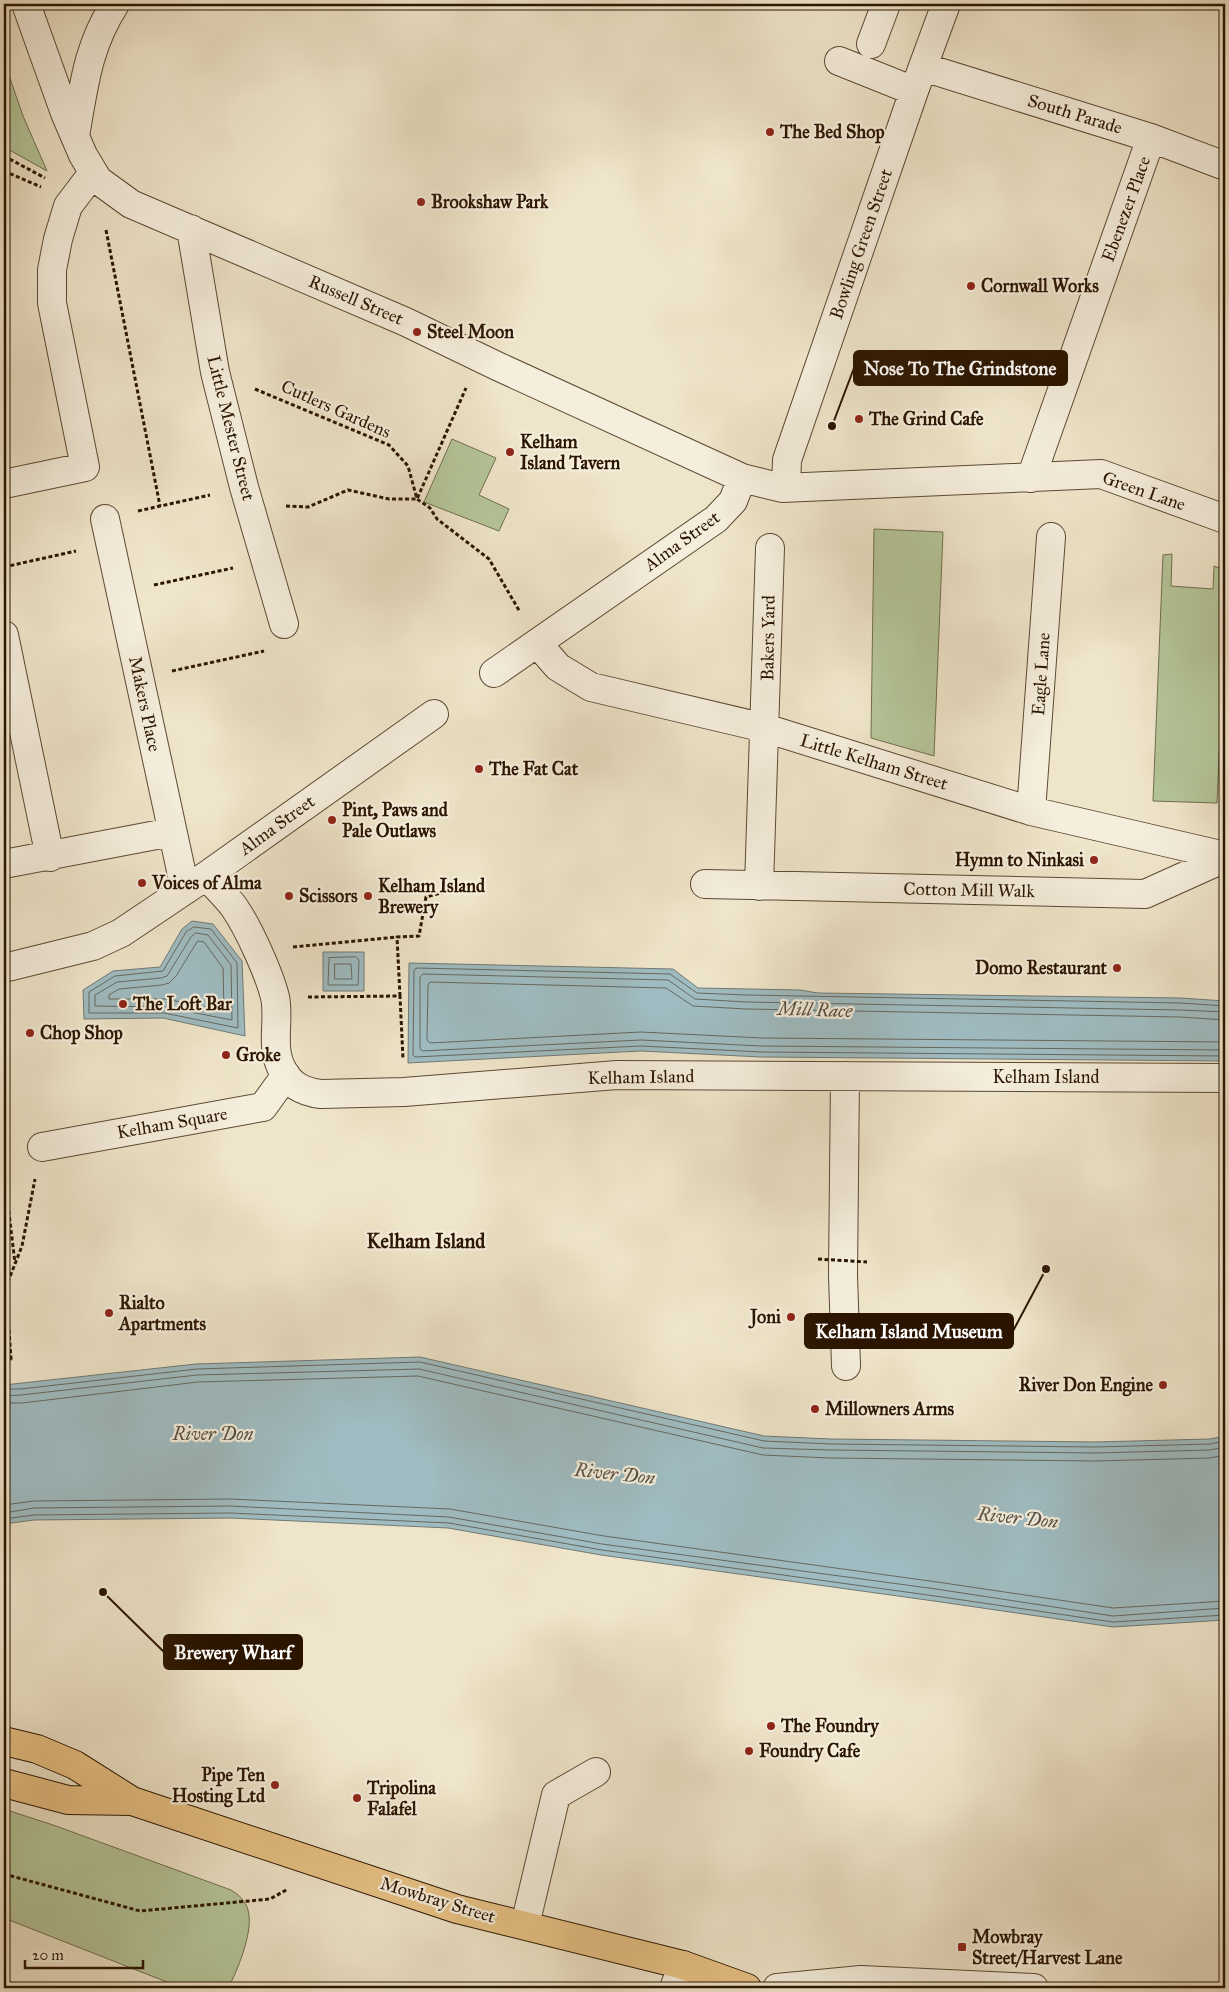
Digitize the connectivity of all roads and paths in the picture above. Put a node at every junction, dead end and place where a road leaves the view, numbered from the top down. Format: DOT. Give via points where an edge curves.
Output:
graph roads {
  1 [pos="26,4"];
  2 [pos="115,4"];
  3 [pos="886,4"];
  4 [pos="946,4"];
  5 [pos="871,44"];
  6 [pos="839,62"];
  7 [pos="918,79"];
  8 [pos="75,136"];
  9 [pos="1151,138"];
  10 [pos="1225,166"];
  11 [pos="93,174"];
  12 [pos="191,229"];
  13 [pos="107,233"];
  14 [pos="480,358"];
  15 [pos="215,372"];
  16 [pos="742,478"];
  17 [pos="1031,478"];
  18 [pos="4,484"];
  19 [pos="786,487"];
  20 [pos="246,496"];
  21 [pos="417,499"];
  22 [pos="160,506"];
  23 [pos="1225,519"];
  24 [pos="108,531"];
  25 [pos="1051,538"];
  26 [pos="770,548"];
  27 [pos="264,560"];
  28 [pos="4,567"];
  29 [pos="121,593"];
  30 [pos="284,624"];
  31 [pos="4,635"];
  32 [pos="537,643"];
  33 [pos="494,673"];
  34 [pos="140,678"];
  35 [pos="434,714"];
  36 [pos="766,728"];
  37 [pos="1031,811"];
  38 [pos="172,832"];
  39 [pos="50,856"];
  40 [pos="1225,857"];
  41 [pos="4,864"];
  42 [pos="195,882"];
  43 [pos="705,884"];
  44 [pos="759,886"];
  45 [pos="449,891"];
  46 [pos="397,937"];
  47 [pos="258,951"];
  48 [pos="4,968"];
  49 [pos="400,996"];
  50 [pos="275,998"];
  51 [pos="286,1075"];
  52 [pos="845,1076"];
  53 [pos="1225,1078"];
  54 [pos="404,1092"];
  55 [pos="42,1147"];
  56 [pos="4,1172"];
  57 [pos="818,1259"];
  58 [pos="867,1262"];
  59 [pos="15,1263"];
  60 [pos="4,1271"];
  61 [pos="6,1287"];
  62 [pos="4,1360"];
  63 [pos="846,1366"];
  64 [pos="4,1741"];
  65 [pos="596,1772"];
  66 [pos="4,1783"];
  67 [pos="132,1801"];
  68 [pos="329,1866"];
  69 [pos="4,1874"];
  70 [pos="524,1925"];
  71 [pos="678,1977"];
  72 [pos="746,1988"];
  73 [pos="777,1988"];
  74 [pos="1034,1988"];
  1 -- 8 [label="street, Russell Street"];
  2 -- 8 [label="street" via="89,59"];
  3 -- 5 [label="street"];
  4 -- 7 [label="street, Bowling Green Street"];
  6 -- 7 [label="street, South Parade"];
  7 -- 9 [label="street, South Parade"];
  7 -- 19 [label="street, Bowling Green Street" via="787,460"];
  8 -- 11 [label="street, Russell Street"];
  9 -- 10 [label="street, South Parade"];
  9 -- 17 [label="street, Ebenezer Place"];
  11 -- 12 [label="street, Russell Street" via="131,204"];
  11 -- 18 [label="street" via="68,206 52,270 52,303 85,467"];
  12 -- 14 [label="street, Russell Street" via="406,322"];
  12 -- 15 [label="street, Little Mester Street"];
  13 -- 22 [label="path"];
  14 -- 16 [label="street, Russell Street"];
  14 -- 21 [label="path"];
  15 -- 20 [label="street, Little Mester Street"];
  15 -- 21 [label="path, Cutlers Gardens" via="388,445 408,466"];
  16 -- 19 [label="street"];
  16 -- 32 [label="street, Alma Street" via="733,501 716,519"];
  17 -- 19 [label="street"];
  17 -- 23 [label="street, Green Lane" via="1101,474"];
  20 -- 21 [label="path" via="308,507 348,490 388,499"];
  20 -- 22 [label="path"];
  20 -- 27 [label="street, Little Mester Street"];
  21 -- 32 [label="path" via="489,559"];
  22 -- 24 [label="path"];
  24 -- 28 [label="path"];
  24 -- 29 [label="street, Makers Place"];
  25 -- 37 [label="street, Eagle Lane"];
  26 -- 36 [label="street, Bakers Yard"];
  27 -- 29 [label="path"];
  27 -- 30 [label="street, Little Mester Street"];
  29 -- 34 [label="street, Makers Place"];
  30 -- 34 [label="path" via="268,650"];
  31 -- 39 [label="street"];
  32 -- 33 [label="street, Alma Street"];
  32 -- 36 [label="street, Little Kelham Street" via="558,667 591,687"];
  34 -- 38 [label="street, Makers Place"];
  35 -- 42 [label="street, Alma Street"];
  36 -- 37 [label="street, Little Kelham Street"];
  36 -- 44 [label="street, Bakers Yard"];
  37 -- 40 [label="street, Little Kelham Street"];
  38 -- 39 [label="street"];
  38 -- 42 [label="street, Makers Place"];
  39 -- 41 [label="street"];
  40 -- 44 [label="street, Cotton Mill Walk" via="1145,894"];
  42 -- 47 [label="street, Kelham Island" via="234,907"];
  42 -- 48 [label="street, Alma Street" via="121,933 93,946"];
  43 -- 44 [label="street, Cotton Mill Walk"];
  45 -- 46 [label="path" via="426,897 419,936"];
  46 -- 47 [label="path"];
  46 -- 49 [label="path"];
  47 -- 50 [label="street, Kelham Island"];
  49 -- 50 [label="path"];
  49 -- 54 [label="path"];
  50 -- 51 [label="street, Kelham Island" via="277,1056"];
  51 -- 54 [label="street, Kelham Island" via="298,1088 315,1094"];
  51 -- 55 [label="street, Kelham Square" via="263,1107"];
  52 -- 53 [label="street, Kelham Island"];
  52 -- 54 [label="street, Kelham Island" via="618,1075"];
  52 -- 63 [label="street" via="843,1275"];
  55 -- 59 [label="path" via="22,1246"];
  56 -- 59 [label="path"];
  57 -- 58 [label="path, bridge"];
  59 -- 61 [label="path"];
  60 -- 61 [label="path"];
  61 -- 62 [label="path" via="11,1359"];
  64 -- 67 [label="main road, Mowbray Street" via="37,1749 75,1765"];
  65 -- 70 [label="street" via="556,1795"];
  66 -- 67 [label="main road, Mowbray Street" via="68,1800"];
  67 -- 68 [label="main road, Mowbray Street"];
  68 -- 69 [label="path" via="270,1899 140,1911"];
  68 -- 70 [label="main road, Mowbray Street" via="457,1909"];
  70 -- 71 [label="main road, Mowbray Street"];
  71 -- 72 [label="main road, Mowbray Street"];
  73 -- 74 [label="street" via="861,1980"];
}
